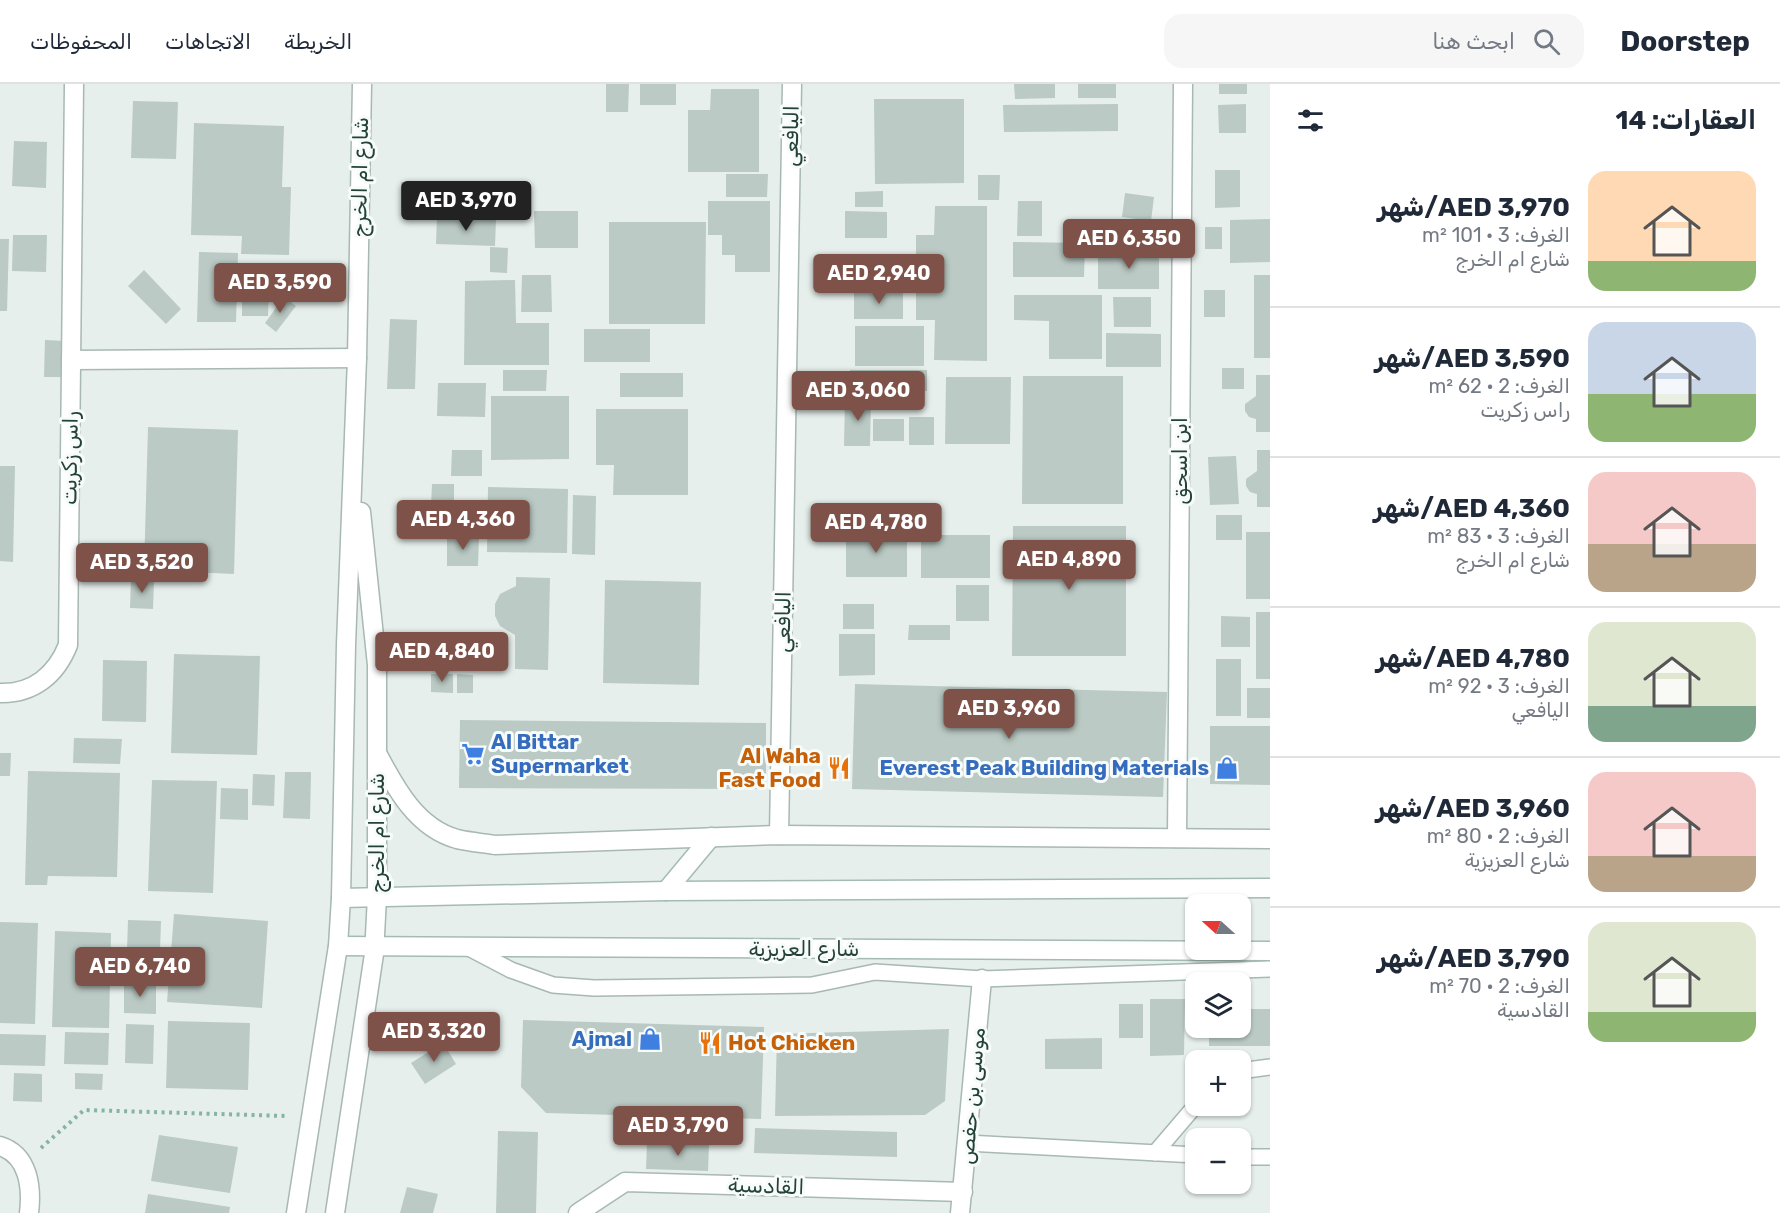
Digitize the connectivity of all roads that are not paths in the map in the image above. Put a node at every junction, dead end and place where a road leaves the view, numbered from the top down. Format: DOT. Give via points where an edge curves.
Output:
graph roads {
  1 [pos="74,84"];
  2 [pos="362,84"];
  3 [pos="792,84"];
  4 [pos="1183,84"];
  5 [pos="357,358"];
  6 [pos="71,360"];
  7 [pos="355,450"];
  8 [pos="0,693"];
  9 [pos="378,755"];
  10 [pos="779,835"];
  11 [pos="711,837"];
  12 [pos="1177,838"];
  13 [pos="1270,839"];
  14 [pos="1270,888"];
  15 [pos="666,891"];
  16 [pos="378,897"];
  17 [pos="341,898"];
  18 [pos="338,946"];
  19 [pos="374,946"];
  20 [pos="469,948"];
  21 [pos="1270,951"];
  22 [pos="1270,969"];
  23 [pos="982,979"];
  24 [pos="1270,1067"];
  25 [pos="1251,1070"];
  26 [pos="1187,1116"];
  27 [pos="967,1143"];
  28 [pos="0,1146"];
  29 [pos="1155,1153"];
  30 [pos="1185,1154"];
  31 [pos="1251,1157"];
  32 [pos="1270,1157"];
  33 [pos="963,1192"];
  34 [pos="28,1213"];
  35 [pos="296,1213"];
  36 [pos="335,1213"];
  37 [pos="578,1213"];
  38 [pos="960,1213"];
  1 -- 6 [label="street, راس زكريت"];
  2 -- 5 [label="street, شارع ام الخرج"];
  3 -- 10 [label="street, اليافعي"];
  4 -- 12 [label="street, ابن اسحق"];
  5 -- 6 [label="street"];
  5 -- 7 [label="street, شارع ام الخرج"];
  6 -- 8 [label="street, راس زكريت" via="68,645 61,664 50,677 17,694"];
  7 -- 9 [label="street, شارع ام الخرج" via="378,665"];
  7 -- 17 [label="street, شارع ام الخرج"];
  9 -- 11 [label="street" via="398,793 424,821 456,838 495,845"];
  9 -- 16 [label="street, شارع ام الخرج"];
  10 -- 11 [label="street"];
  10 -- 12 [label="street"];
  11 -- 15 [label="street"];
  12 -- 13 [label="street"];
  14 -- 15 [label="street"];
  15 -- 16 [label="street"];
  16 -- 17 [label="street"];
  16 -- 19 [label="street, شارع ام الخرج"];
  17 -- 18 [label="street, شارع ام الخرج"];
  18 -- 19 [label="street, شارع العزيزية"];
  18 -- 35 [label="street, شارع ام الخرج"];
  19 -- 20 [label="street, شارع العزيزية"];
  19 -- 36 [label="street, شارع ام الخرج"];
  20 -- 21 [label="street, شارع العزيزية"];
  20 -- 23 [label="lane" via="510,970 553,985 594,988 812,985 875,972"];
  22 -- 23 [label="lane"];
  23 -- 27 [label="street, موسى بن حفص"];
  24 -- 25 [label="lane"];
  26 -- 29 [label="lane"];
  27 -- 29 [label="lane"];
  27 -- 33 [label="street, موسى بن حفص"];
  28 -- 34 [label="street" via="23,1164 32,1190"];
  29 -- 30 [label="lane"];
  31 -- 32 [label="lane"];
  33 -- 37 [label="street, القادسية" via="626,1182"];
  33 -- 38 [label="street, موسى بن حفص"];
}
